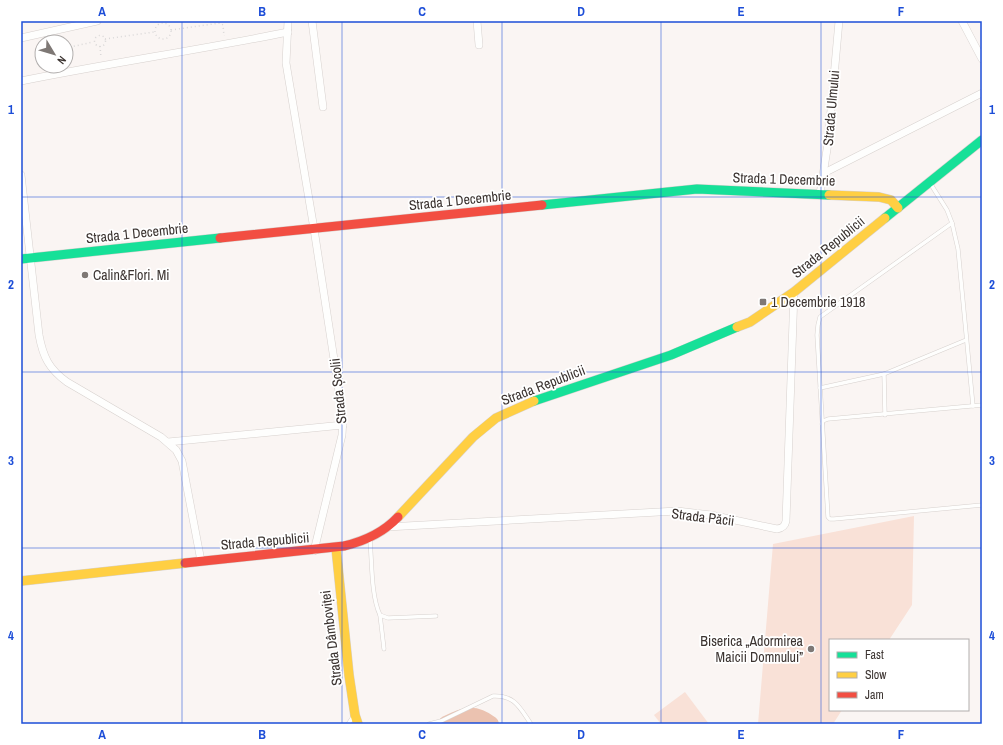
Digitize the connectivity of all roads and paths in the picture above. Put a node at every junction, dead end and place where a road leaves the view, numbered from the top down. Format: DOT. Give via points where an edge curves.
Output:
graph roads {
  1 [pos="97,21"];
  2 [pos="288,21"];
  3 [pos="312,21"];
  4 [pos="477,21"];
  5 [pos="839,21"];
  6 [pos="962,21"];
  7 [pos="160,22"];
  8 [pos="171,30"];
  9 [pos="154,32"];
  10 [pos="288,32"];
  11 [pos="21,38"];
  12 [pos="105,39"];
  13 [pos="94,42"];
  14 [pos="224,45"];
  15 [pos="479,45"];
  16 [pos="74,46"];
  17 [pos="100,46"];
  18 [pos="982,59"];
  19 [pos="102,65"];
  20 [pos="21,81"];
  21 [pos="982,93"];
  22 [pos="324,107"];
  23 [pos="982,140"];
  24 [pos="824,173"];
  25 [pos="21,175"];
  26 [pos="930,182"];
  27 [pos="820,194"];
  28 [pos="898,208"];
  29 [pos="952,223"];
  30 [pos="314,229"];
  31 [pos="26,259"];
  32 [pos="794,292"];
  33 [pos="966,340"];
  34 [pos="884,374"];
  35 [pos="820,388"];
  36 [pos="982,405"];
  37 [pos="973,406"];
  38 [pos="885,414"];
  39 [pos="343,425"];
  40 [pos="822,425"];
  41 [pos="168,442"];
  42 [pos="982,504"];
  43 [pos="387,527"];
  44 [pos="370,538"];
  45 [pos="336,548"];
  46 [pos="314,551"];
  47 [pos="201,561"];
  48 [pos="21,581"];
  49 [pos="380,615"];
  50 [pos="436,616"];
  51 [pos="384,649"];
  52 [pos="357,719"];
  53 [pos="348,724"];
  54 [pos="429,724"];
  55 [pos="531,724"];
  1 -- 11 [label="street"];
  2 -- 10 [label="street, Strada Școlii"];
  3 -- 22 [label="street"];
  4 -- 15 [label="street"];
  5 -- 24 [label="street, Strada Ulmului"];
  6 -- 18 [label="street"];
  7 -- 8 [label="path" via="166,23"];
  7 -- 9 [label="path"];
  8 -- 9 [label="path" via="165,39"];
  8 -- 14 [label="path" via="220,23 223,25"];
  9 -- 12 [label="path"];
  10 -- 14 [label="street"];
  10 -- 30 [label="street, Strada Școlii" via="286,63"];
  12 -- 13 [label="path" via="99,35"];
  12 -- 17 [label="path"];
  13 -- 16 [label="path"];
  13 -- 17 [label="path"];
  14 -- 19 [label="street"];
  17 -- 19 [label="path"];
  19 -- 20 [label="street"];
  21 -- 24 [label="street"];
  23 -- 26 [label="main road, Strada Republicii"];
  24 -- 27 [label="street, Strada Ulmului"];
  25 -- 31 [label="street"];
  26 -- 28 [label="main road, Strada Republicii"];
  26 -- 29 [label="lane"];
  27 -- 28 [label="main road, Strada 1 Decembrie" via="884,197"];
  27 -- 30 [label="main road, Strada 1 Decembrie" via="696,189"];
  28 -- 32 [label="main road, Strada Republicii"];
  29 -- 33 [label="lane" via="958,250"];
  29 -- 35 [label="lane" via="820,317 817,335"];
  30 -- 31 [label="main road, Strada 1 Decembrie"];
  30 -- 39 [label="street, Strada Școlii"];
  31 -- 41 [label="street" via="41,346 52,370 67,382"];
  32 -- 43 [label="main road, Strada Republicii" via="750,322 705,342 526,404 496,418 479,431"];
  32 -- 43 [label="street, Strada Păcii" via="786,521 781,528 677,511"];
  33 -- 34 [label="lane"];
  33 -- 37 [label="lane"];
  34 -- 35 [label="lane"];
  34 -- 38 [label="lane"];
  35 -- 40 [label="lane"];
  36 -- 37 [label="lane"];
  37 -- 38 [label="lane"];
  38 -- 40 [label="lane" via="828,419"];
  39 -- 41 [label="street"];
  39 -- 46 [label="street, Strada Școlii"];
  40 -- 42 [label="lane" via="830,519"];
  41 -- 47 [label="street" via="182,462"];
  43 -- 44 [label="main road, Strada Republicii"];
  44 -- 45 [label="main road, Strada Republicii" via="350,546"];
  44 -- 49 [label="lane" via="375,599"];
  45 -- 46 [label="main road, Strada Republicii"];
  45 -- 52 [label="main road, Strada Dâmboviței" via="349,675"];
  46 -- 47 [label="main road, Strada Republicii"];
  47 -- 48 [label="main road, Strada Republicii"];
  49 -- 50 [label="lane" via="388,618"];
  49 -- 51 [label="lane"];
  52 -- 53 [label="lane"];
  54 -- 55 [label="lane" via="441,721 493,696 502,696 516,703"];
}
